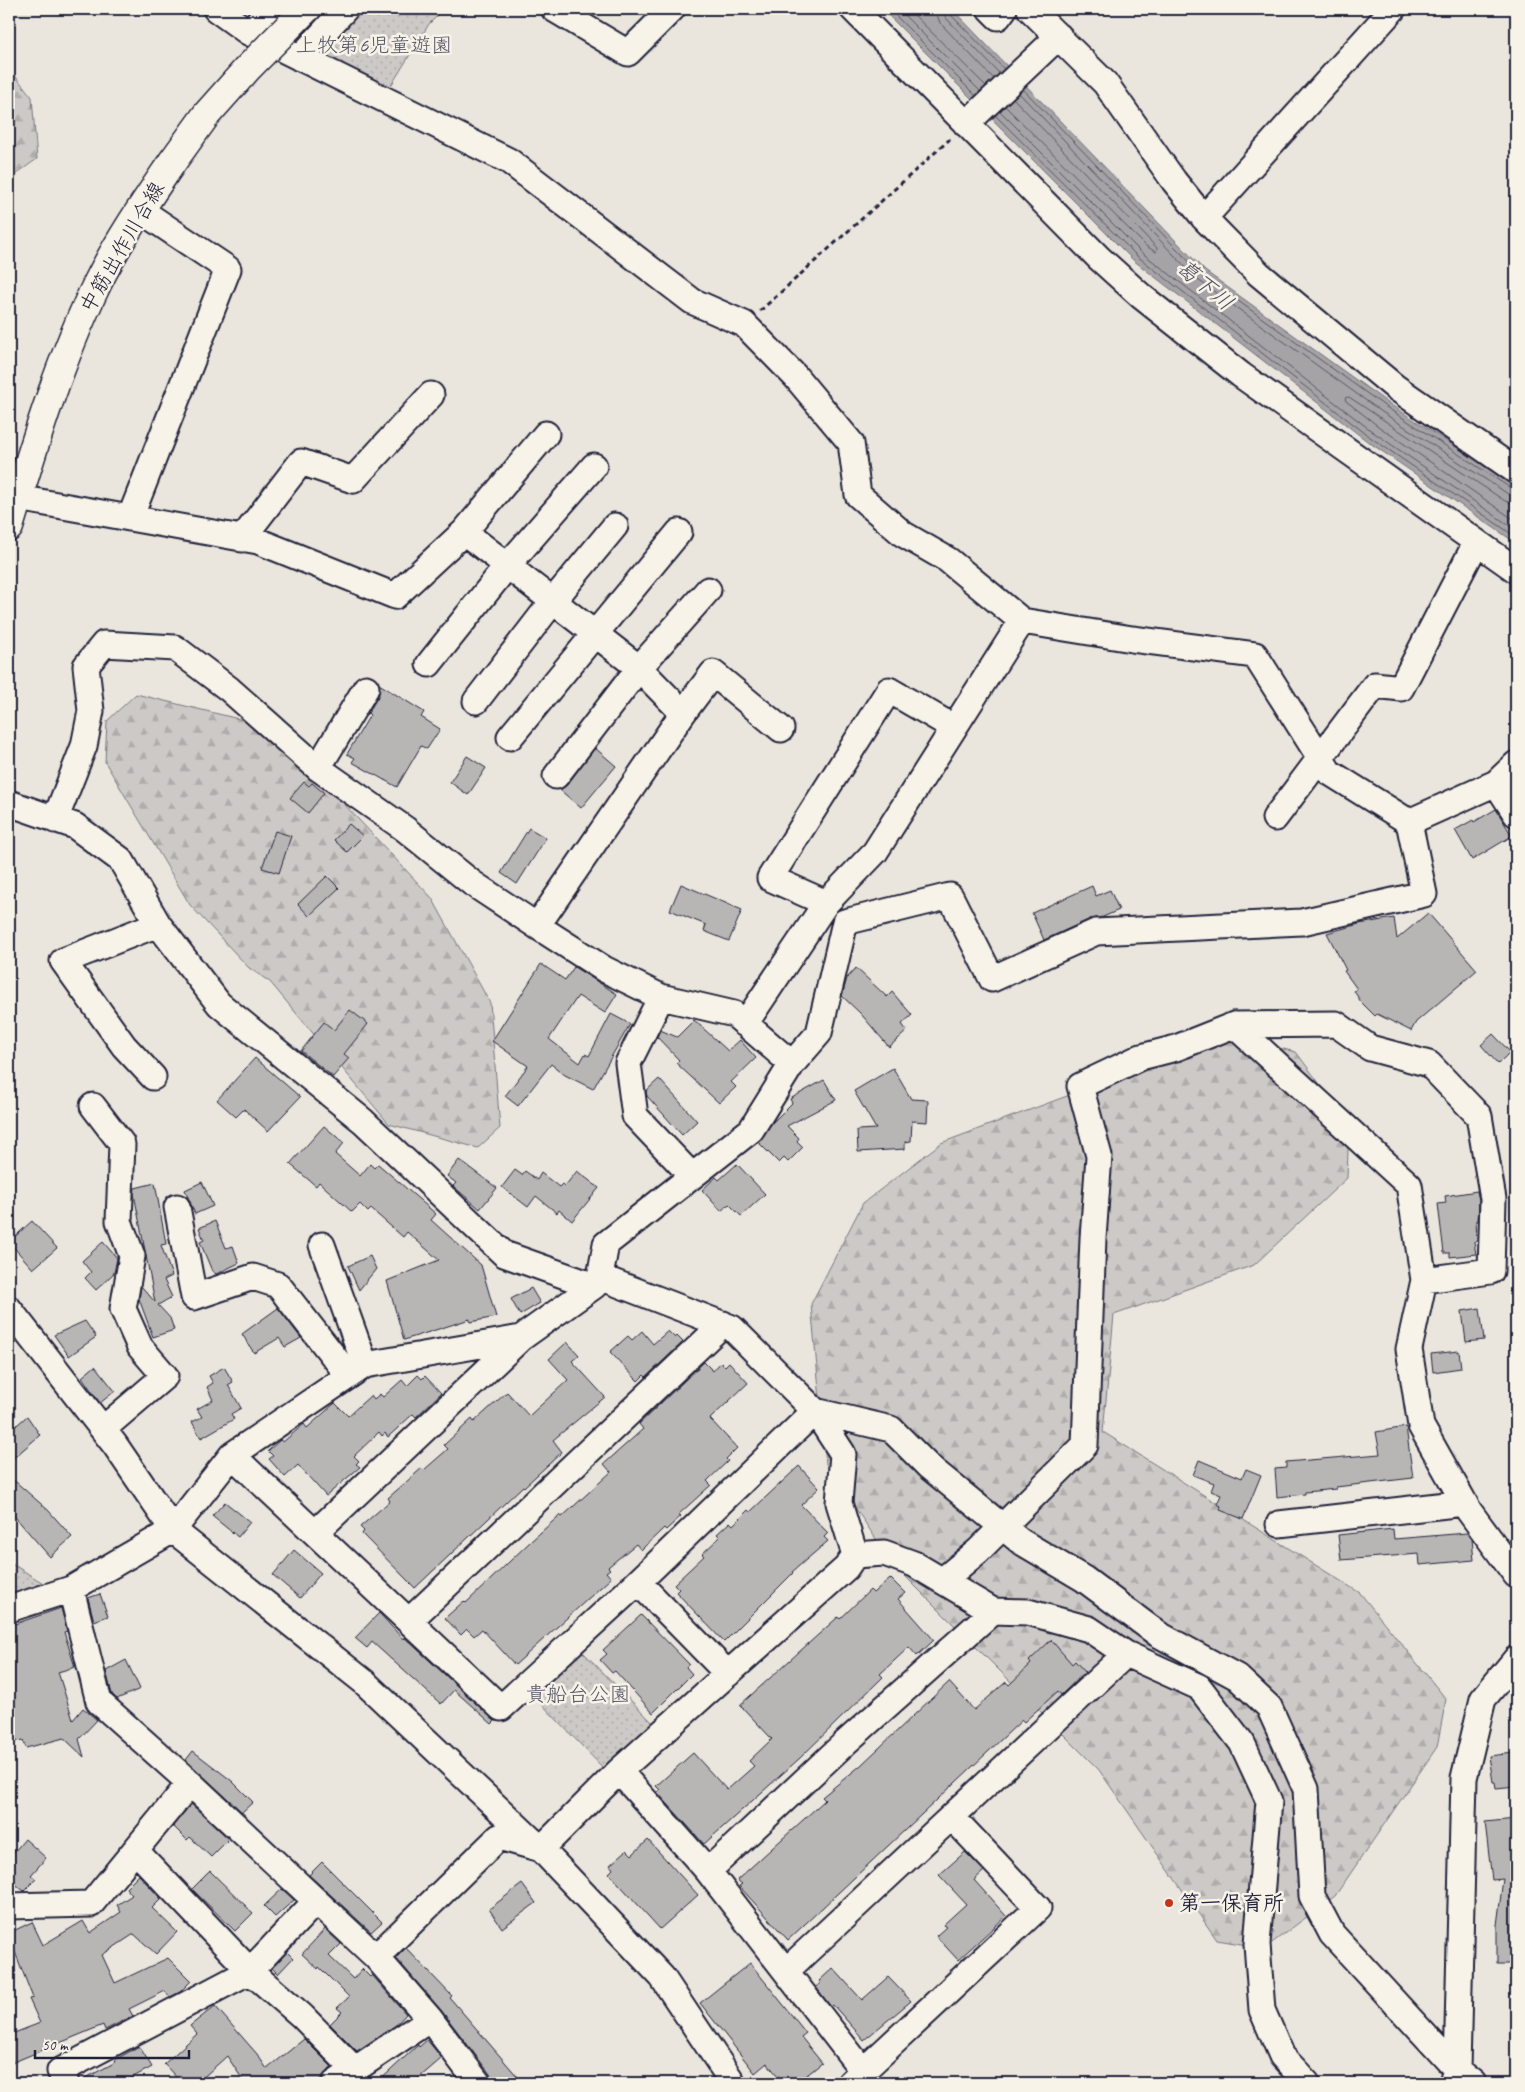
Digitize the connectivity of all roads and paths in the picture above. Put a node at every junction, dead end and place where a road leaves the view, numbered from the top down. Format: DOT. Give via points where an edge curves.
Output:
graph roads {
  1 [pos="216,9"];
  2 [pos="271,9"];
  3 [pos="306,9"];
  4 [pos="345,9"];
  5 [pos="554,9"];
  6 [pos="672,9"];
  7 [pos="853,9"];
  8 [pos="990,9"];
  9 [pos="1004,9"];
  10 [pos="1030,9"];
  11 [pos="1393,9"];
  12 [pos="248,32"];
  13 [pos="1059,36"];
  14 [pos="300,58"];
  15 [pos="971,120"];
  16 [pos="140,210"];
  17 [pos="1204,218"];
  18 [pos="744,324"];
  19 [pos="431,395"];
  20 [pos="546,434"];
  21 [pos="594,466"];
  22 [pos="1516,471"];
  23 [pos="18,498"];
  24 [pos="130,518"];
  25 [pos="615,526"];
  26 [pos="9,527"];
  27 [pos="464,532"];
  28 [pos="679,532"];
  29 [pos="242,539"];
  30 [pos="1476,542"];
  31 [pos="507,566"];
  32 [pos="1516,570"];
  33 [pos="708,590"];
  34 [pos="553,601"];
  35 [pos="1022,621"];
  36 [pos="596,634"];
  37 [pos="429,664"];
  38 [pos="639,668"];
  39 [pos="366,688"];
  40 [pos="476,701"];
  41 [pos="683,713"];
  42 [pos="953,727"];
  43 [pos="781,729"];
  44 [pos="510,737"];
  45 [pos="1320,757"];
  46 [pos="1516,764"];
  47 [pos="318,768"];
  48 [pos="556,776"];
  49 [pos="1496,783"];
  50 [pos="9,803"];
  51 [pos="1516,814"];
  52 [pos="1275,818"];
  53 [pos="55,820"];
  54 [pos="1409,822"];
  55 [pos="826,903"];
  56 [pos="158,924"];
  57 [pos="537,926"];
  58 [pos="661,997"];
  59 [pos="745,1024"];
  60 [pos="1234,1025"];
  61 [pos="792,1064"];
  62 [pos="153,1077"];
  63 [pos="92,1106"];
  64 [pos="692,1176"];
  65 [pos="177,1206"];
  66 [pos="322,1245"];
  67 [pos="1424,1280"];
  68 [pos="597,1281"];
  69 [pos="9,1309"];
  70 [pos="723,1324"];
  71 [pos="521,1338"];
  72 [pos="357,1370"];
  73 [pos="815,1411"];
  74 [pos="103,1429"];
  75 [pos="232,1455"];
  76 [pos="1464,1502"];
  77 [pos="1279,1524"];
  78 [pos="1002,1527"];
  79 [pos="173,1530"];
  80 [pos="315,1533"];
  81 [pos="855,1555"];
  82 [pos="1516,1574"];
  83 [pos="943,1580"];
  84 [pos="638,1582"];
  85 [pos="71,1589"];
  86 [pos="9,1608"];
  87 [pos="992,1611"];
  88 [pos="408,1621"];
  89 [pos="1126,1654"];
  90 [pos="1516,1659"];
  91 [pos="728,1674"];
  92 [pos="1238,1677"];
  93 [pos="1199,1687"];
  94 [pos="619,1771"];
  95 [pos="190,1783"];
  96 [pos="952,1817"];
  97 [pos="541,1849"];
  98 [pos="135,1850"];
  99 [pos="708,1870"];
  100 [pos="316,1901"];
  101 [pos="9,1906"];
  102 [pos="376,1957"];
  103 [pos="787,1970"];
  104 [pos="250,1971"];
  105 [pos="430,2019"];
  106 [pos="345,2077"];
  107 [pos="857,2077"];
  108 [pos="1461,2079"];
  109 [pos="66,2083"];
  110 [pos="478,2083"];
  111 [pos="733,2083"];
  112 [pos="1307,2083"];
  1 -- 12 [label="street"];
  2 -- 12 [label="street"];
  3 -- 16 [label="main road, 中筋出作川合線, bridge" via="218,101"];
  4 -- 14 [label="street"];
  5 -- 6 [label="street" via="628,53"];
  7 -- 15 [label="street"];
  8 -- 9 [label="street" via="998,17"];
  10 -- 13 [label="street"];
  11 -- 17 [label="street"];
  12 -- 14 [label="street"];
  13 -- 15 [label="street"];
  13 -- 17 [label="street" via="1105,83"];
  14 -- 18 [label="street" via="509,161 692,301"];
  15 -- 18 [label="path"];
  15 -- 30 [label="street" via="1100,258 1183,330"];
  16 -- 23 [label="main road, 中筋出作川合線" via="97,283 75,333 53,388"];
  16 -- 24 [label="street" via="228,269"];
  17 -- 22 [label="street" via="1259,274 1395,387"];
  18 -- 35 [label="street" via="795,376 851,443 858,495 903,534 948,560"];
  19 -- 29 [label="street" via="352,480 301,462"];
  20 -- 27 [label="street"];
  21 -- 31 [label="street"];
  23 -- 24 [label="street"];
  23 -- 26 [label="main road, 中筋出作川合線"];
  24 -- 29 [label="street"];
  25 -- 34 [label="street"];
  27 -- 29 [label="street" via="395,596 258,541"];
  27 -- 31 [label="street"];
  28 -- 36 [label="street"];
  30 -- 32 [label="street"];
  30 -- 45 [label="street" via="1401,688 1375,685"];
  31 -- 34 [label="street"];
  31 -- 37 [label="street"];
  33 -- 38 [label="street"];
  34 -- 36 [label="street"];
  34 -- 40 [label="street"];
  35 -- 42 [label="street"];
  35 -- 45 [label="street" via="1255,655"];
  36 -- 38 [label="street"];
  36 -- 44 [label="street"];
  38 -- 41 [label="street"];
  38 -- 48 [label="street"];
  39 -- 47 [label="street"];
  41 -- 43 [label="street" via="713,673"];
  41 -- 57 [label="street"];
  42 -- 55 [label="street" via="875,852"];
  42 -- 55 [label="street" via="890,690 770,878"];
  45 -- 52 [label="street"];
  45 -- 54 [label="street" via="1329,772"];
  46 -- 49 [label="street"];
  47 -- 53 [label="street" via="229,689 175,648 104,644 86,666 91,711 84,746"];
  47 -- 57 [label="street" via="405,829 472,883"];
  49 -- 51 [label="street"];
  49 -- 54 [label="street"];
  50 -- 53 [label="street"];
  53 -- 56 [label="street" via="76,826 121,860"];
  54 -- 61 [label="street" via="1424,894 1302,922 1096,932 992,979 950,896 844,922 819,1033"];
  55 -- 59 [label="street"];
  56 -- 62 [label="street" via="63,961 124,1046"];
  56 -- 68 [label="street" via="218,1004 363,1121 504,1254"];
  57 -- 58 [label="street" via="604,969"];
  58 -- 59 [label="street" via="734,1014"];
  58 -- 64 [label="street" via="628,1064 636,1116"];
  59 -- 61 [label="street"];
  60 -- 67 [label="street" via="1408,1184"];
  60 -- 67 [label="street" via="1336,1024 1370,1048 1429,1064 1479,1116 1493,1199 1491,1271"];
  60 -- 78 [label="street" via="1176,1048 1140,1057 1080,1086 1099,1156 1085,1445"];
  61 -- 64 [label="street" via="751,1130"];
  63 -- 74 [label="street" via="122,1144 119,1221 132,1256 123,1309 140,1347 165,1376"];
  64 -- 68 [label="street" via="606,1244"];
  65 -- 72 [label="street" via="194,1297 253,1277 278,1284"];
  66 -- 72 [label="street"];
  67 -- 76 [label="street" via="1409,1349 1421,1426"];
  68 -- 70 [label="street"];
  68 -- 71 [label="street"];
  69 -- 74 [label="street"];
  70 -- 73 [label="street" via="732,1328"];
  70 -- 88 [label="street"];
  71 -- 72 [label="street"];
  71 -- 80 [label="street"];
  72 -- 75 [label="street"];
  73 -- 78 [label="street" via="891,1429 928,1466"];
  73 -- 81 [label="street" via="843,1454 840,1503"];
  73 -- 84 [label="street"];
  74 -- 79 [label="street"];
  75 -- 79 [label="street"];
  75 -- 80 [label="street"];
  76 -- 77 [label="street"];
  76 -- 82 [label="street"];
  78 -- 83 [label="street" via="978,1552"];
  78 -- 92 [label="street" via="1084,1579 1158,1634"];
  79 -- 85 [label="street"];
  79 -- 97 [label="street" via="363,1681"];
  80 -- 88 [label="street"];
  81 -- 83 [label="street" via="884,1553"];
  81 -- 91 [label="street" via="846,1568"];
  83 -- 87 [label="street"];
  84 -- 88 [label="street" via="501,1708"];
  84 -- 91 [label="street"];
  85 -- 86 [label="street"];
  85 -- 95 [label="street" via="99,1702"];
  87 -- 89 [label="street" via="1028,1612 1089,1629"];
  87 -- 99 [label="street"];
  89 -- 93 [label="street"];
  89 -- 96 [label="street"];
  90 -- 108 [label="street" via="1483,1699 1464,1778"];
  91 -- 94 [label="street"];
  92 -- 93 [label="street"];
  92 -- 108 [label="street" via="1269,1707 1306,1789 1312,1896 1332,1934"];
  93 -- 112 [label="street" via="1242,1743 1269,1801 1257,1944 1262,2010 1282,2056"];
  94 -- 97 [label="street"];
  94 -- 99 [label="street"];
  95 -- 98 [label="street"];
  95 -- 100 [label="street"];
  96 -- 103 [label="street"];
  96 -- 107 [label="street" via="1038,1908"];
  97 -- 102 [label="street" via="499,1838"];
  97 -- 111 [label="street" via="662,1977"];
  98 -- 101 [label="street" via="91,1904"];
  98 -- 104 [label="street"];
  99 -- 103 [label="street"];
  100 -- 102 [label="street"];
  100 -- 104 [label="street"];
  102 -- 105 [label="street"];
  103 -- 107 [label="street"];
  104 -- 106 [label="street" via="302,2016"];
  104 -- 109 [label="street" via="60,2071"];
  105 -- 106 [label="street"];
  105 -- 110 [label="street"];
}
